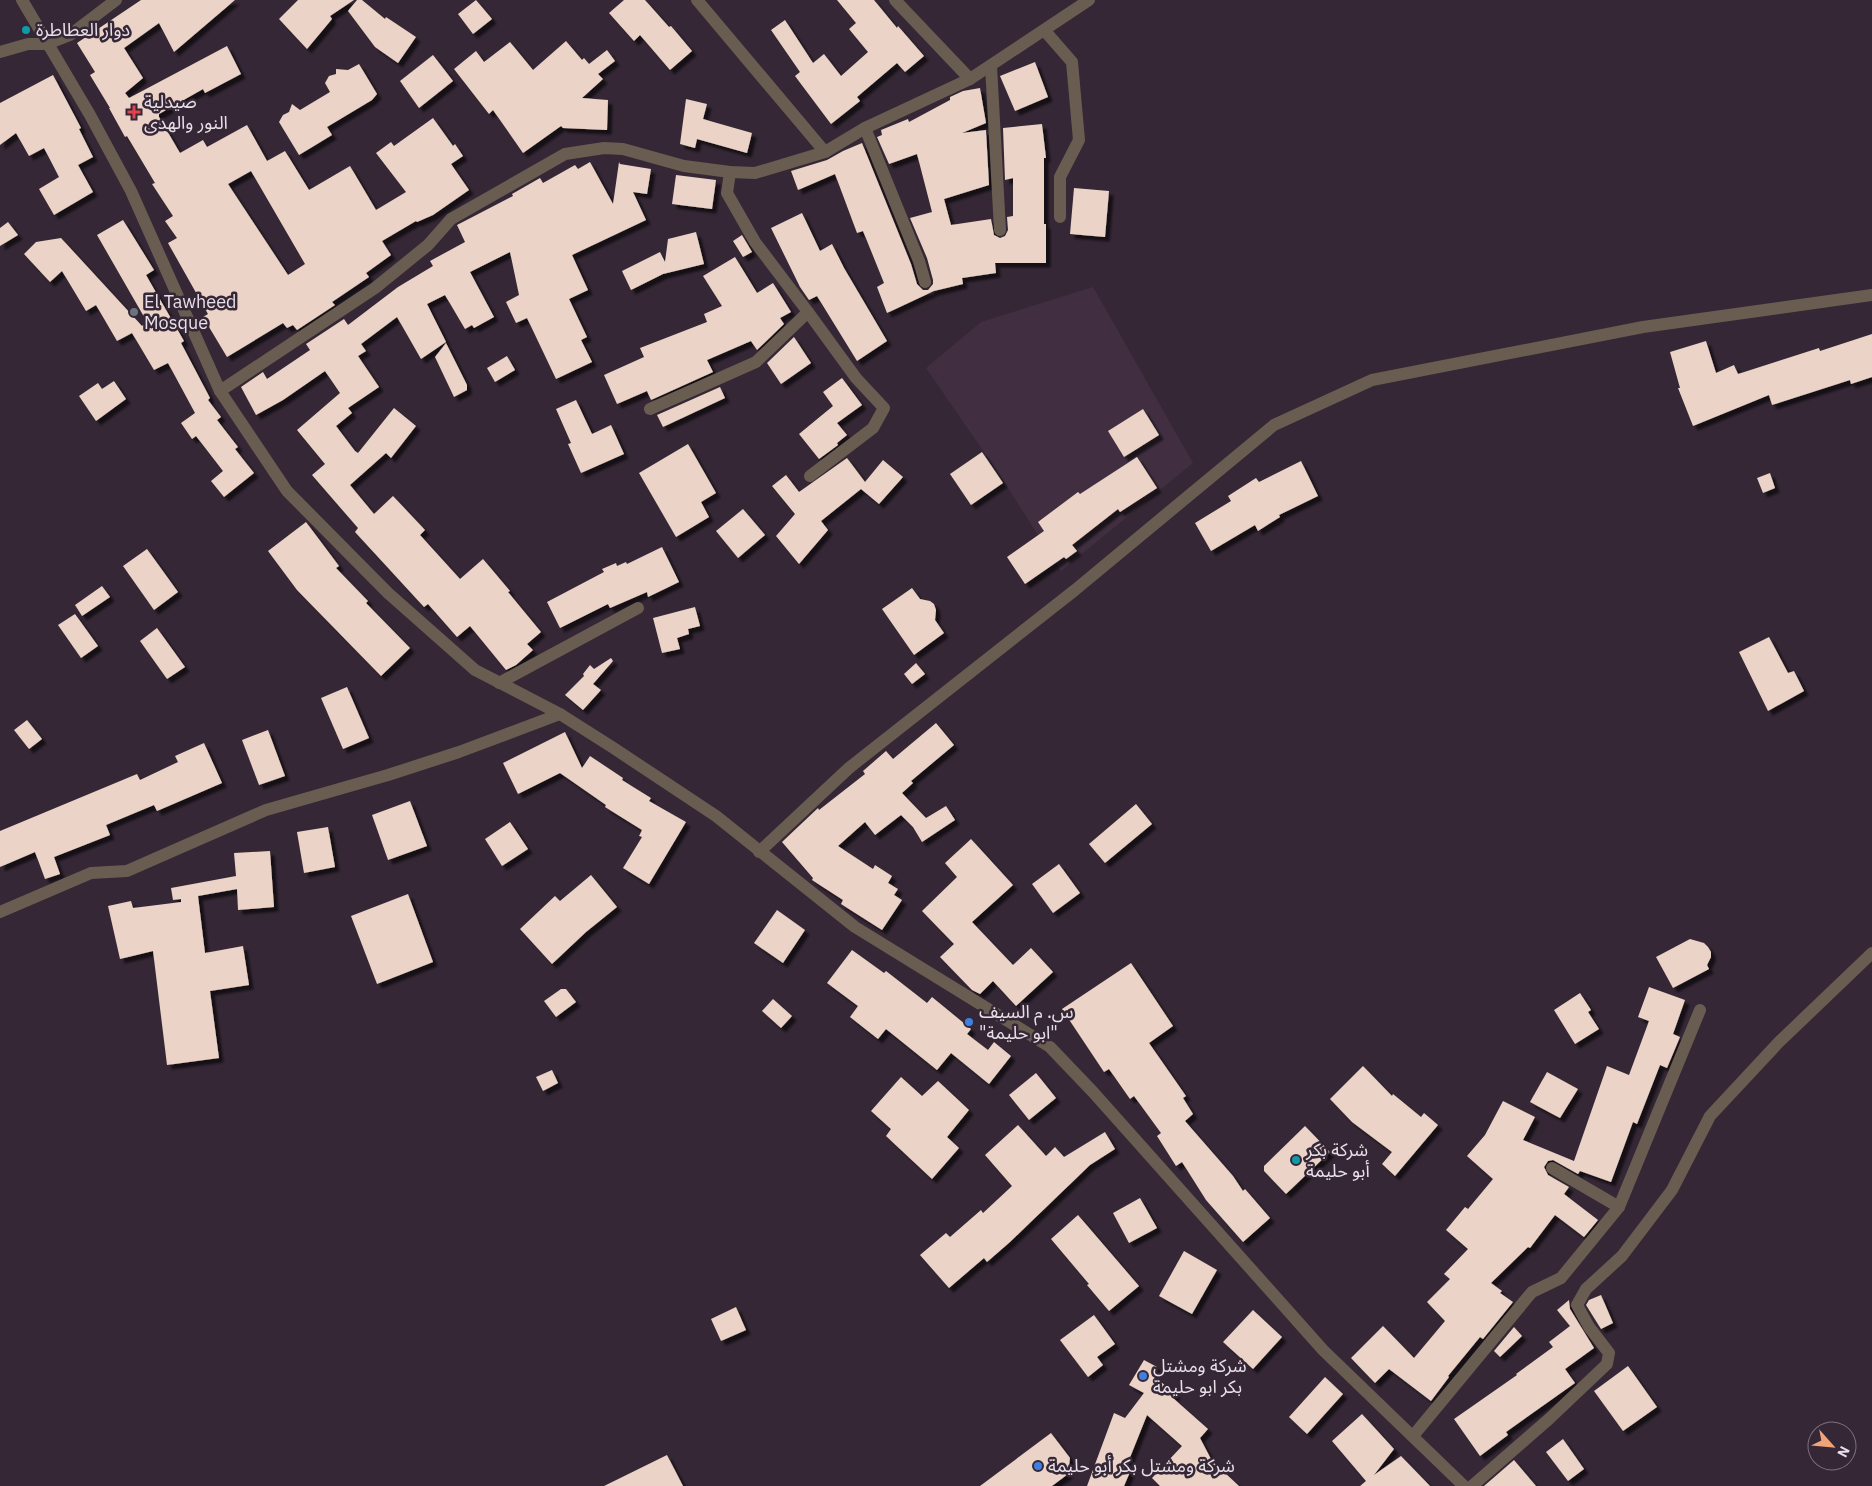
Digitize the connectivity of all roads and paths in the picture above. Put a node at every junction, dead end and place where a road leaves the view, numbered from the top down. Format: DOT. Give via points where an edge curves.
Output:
graph roads {
  1 [pos="22,0"];
  2 [pos="116,0"];
  3 [pos="697,0"];
  4 [pos="895,0"];
  5 [pos="1082,2"];
  6 [pos="1045,30"];
  7 [pos="46,44"];
  8 [pos="0,52"];
  9 [pos="991,66"];
  10 [pos="970,79"];
  11 [pos="864,128"];
  12 [pos="825,152"];
  13 [pos="730,172"];
  14 [pos="1060,217"];
  15 [pos="1000,230"];
  16 [pos="925,282"];
  17 [pos="1872,295"];
  18 [pos="808,312"];
  19 [pos="220,391"];
  20 [pos="650,409"];
  21 [pos="810,476"];
  22 [pos="638,608"];
  23 [pos="499,683"];
  24 [pos="560,714"];
  25 [pos="759,852"];
  26 [pos="0,912"];
  27 [pos="1872,952"];
  28 [pos="1700,1010"];
  29 [pos="1552,1168"];
  30 [pos="1619,1207"];
  31 [pos="1413,1436"];
  32 [pos="1464,1486"];
  33 [pos="1472,1486"];
  1 -- 7 [label="street"];
  2 -- 7 [label="street" via="70,35"];
  3 -- 12 [label="street"];
  4 -- 10 [label="street"];
  5 -- 6 [label="street"];
  6 -- 9 [label="street"];
  6 -- 14 [label="street" via="1072,62 1079,140 1060,176"];
  7 -- 8 [label="street" via="28,44"];
  7 -- 19 [label="street" via="90,115 131,191"];
  9 -- 10 [label="street"];
  9 -- 15 [label="street"];
  10 -- 11 [label="street"];
  11 -- 12 [label="street"];
  11 -- 16 [label="street"];
  12 -- 13 [label="street" via="755,172"];
  13 -- 18 [label="street" via="727,193 755,242"];
  13 -- 19 [label="street" via="684,166 624,149 604,148 565,154 450,219 428,245 375,288"];
  17 -- 25 [label="street" via="1643,326 1372,380 1274,426 1075,590 849,768"];
  18 -- 20 [label="street" via="756,362"];
  18 -- 21 [label="street" via="856,378 884,408 873,428"];
  19 -- 23 [label="street" via="287,491 388,593 475,670"];
  22 -- 23 [label="street"];
  23 -- 24 [label="street"];
  24 -- 25 [label="street" via="716,816"];
  24 -- 26 [label="street" via="459,752 266,810 127,871 92,873"];
  25 -- 31 [label="street" via="855,927 1050,1047 1323,1350"];
  27 -- 33 [label="street" via="1778,1043 1710,1116 1672,1190 1652,1218 1622,1256 1586,1289 1577,1305 1609,1353 1607,1364"];
  28 -- 30 [label="street"];
  29 -- 30 [label="street"];
  30 -- 31 [label="street" via="1561,1278 1532,1292"];
  31 -- 32 [label="street"];
}
